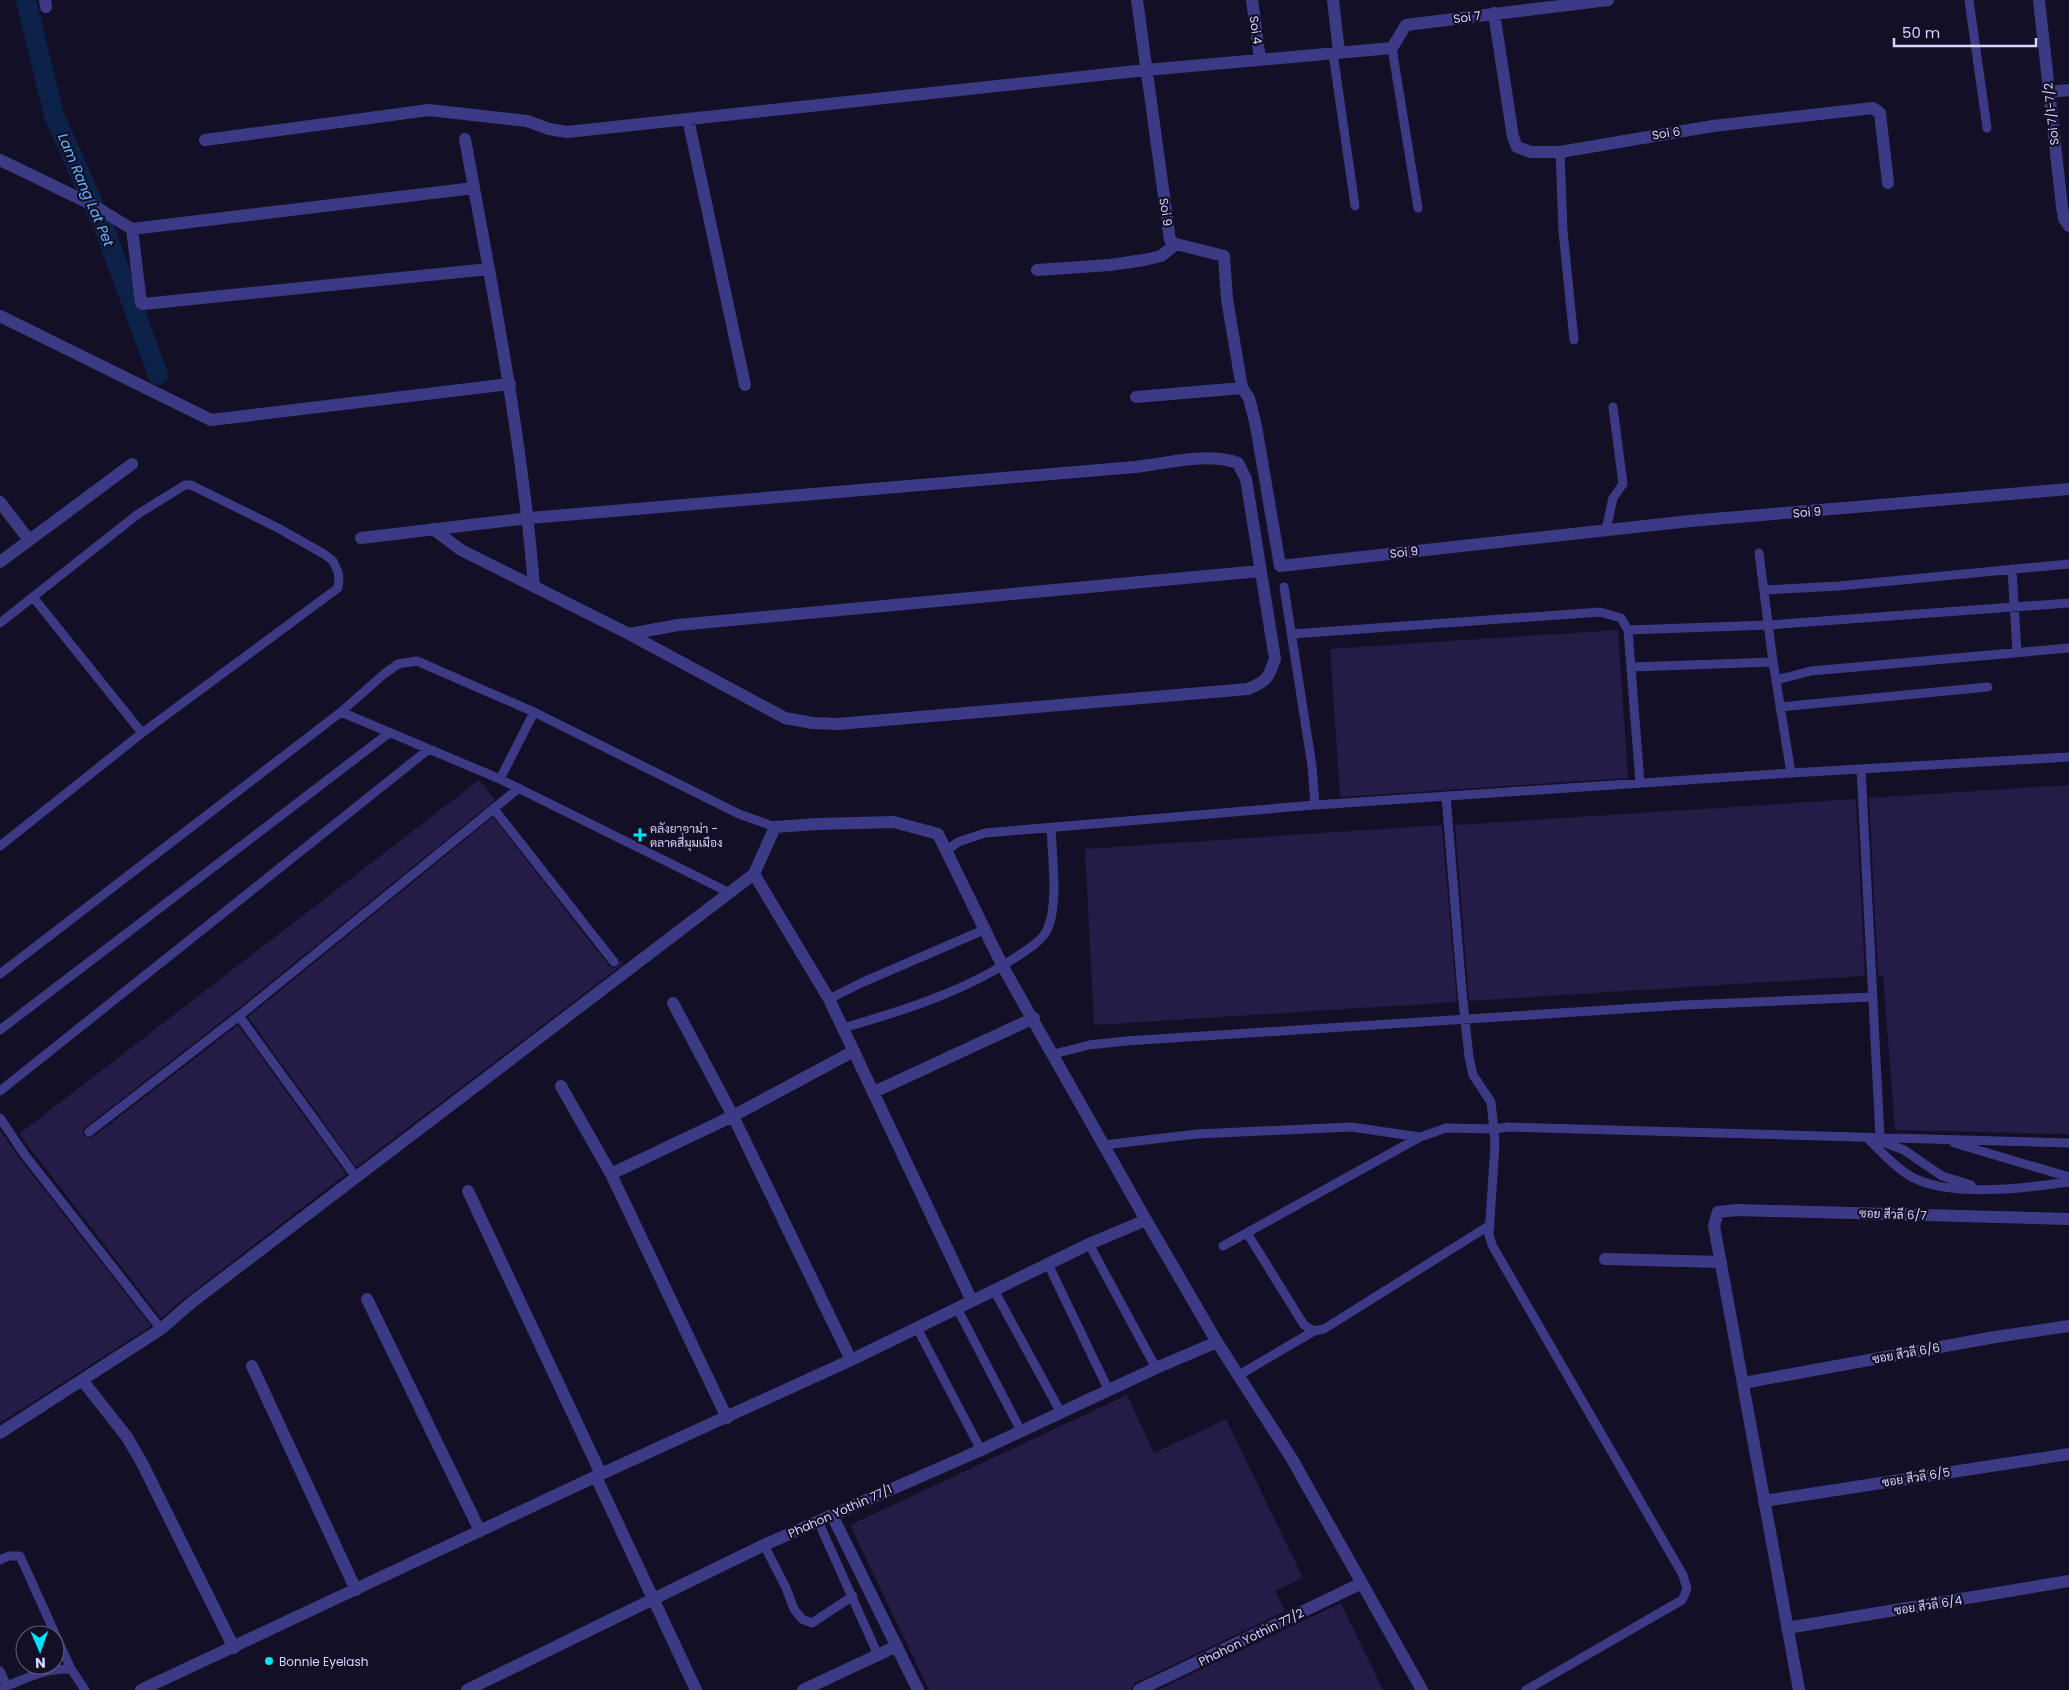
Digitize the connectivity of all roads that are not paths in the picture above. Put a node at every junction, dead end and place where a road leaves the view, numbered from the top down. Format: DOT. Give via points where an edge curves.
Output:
graph roads {
  1 [pos="1136,0"];
  2 [pos="1252,0"];
  3 [pos="1333,0"];
  4 [pos="1608,0"];
  5 [pos="1969,0"];
  6 [pos="2039,0"];
  7 [pos="1494,13"];
  8 [pos="1392,48"];
  9 [pos="1336,52"];
  10 [pos="1260,59"];
  11 [pos="1146,70"];
  12 [pos="2069,90"];
  13 [pos="2048,92"];
  14 [pos="688,119"];
  15 [pos="1987,128"];
  16 [pos="465,138"];
  17 [pos="205,140"];
  18 [pos="1560,152"];
  19 [pos="0,160"];
  20 [pos="1888,183"];
  21 [pos="474,188"];
  22 [pos="1355,206"];
  23 [pos="1418,208"];
  24 [pos="2069,226"];
  25 [pos="132,229"];
  26 [pos="1176,244"];
  27 [pos="489,269"];
  28 [pos="1037,270"];
  29 [pos="0,316"];
  30 [pos="1574,340"];
  31 [pos="510,384"];
  32 [pos="745,385"];
  33 [pos="1242,388"];
  34 [pos="1136,397"];
  35 [pos="1613,407"];
  36 [pos="132,464"];
  37 [pos="2069,489"];
  38 [pos="0,502"];
  39 [pos="528,518"];
  40 [pos="433,529"];
  41 [pos="1606,530"];
  42 [pos="360,538"];
  43 [pos="30,540"];
  44 [pos="1760,553"];
  45 [pos="0,562"];
  46 [pos="2069,564"];
  47 [pos="2012,569"];
  48 [pos="1260,571"];
  49 [pos="534,587"];
  50 [pos="1284,587"];
  51 [pos="1764,590"];
  52 [pos="33,598"];
  53 [pos="2069,603"];
  54 [pos="2014,607"];
  55 [pos="0,623"];
  56 [pos="1769,625"];
  57 [pos="1628,630"];
  58 [pos="629,634"];
  59 [pos="1292,634"];
  60 [pos="2069,648"];
  61 [pos="2017,653"];
  62 [pos="1773,662"];
  63 [pos="1632,667"];
  64 [pos="1776,680"];
  65 [pos="1988,687"];
  66 [pos="1780,707"];
  67 [pos="341,712"];
  68 [pos="534,712"];
  69 [pos="390,732"];
  70 [pos="142,733"];
  71 [pos="429,749"];
  72 [pos="2069,757"];
  73 [pos="1861,769"];
  74 [pos="1791,773"];
  75 [pos="500,779"];
  76 [pos="1640,783"];
  77 [pos="519,788"];
  78 [pos="1446,796"];
  79 [pos="1315,805"];
  80 [pos="494,809"];
  81 [pos="775,827"];
  82 [pos="1050,828"];
  83 [pos="0,846"];
  84 [pos="947,850"];
  85 [pos="754,874"];
  86 [pos="728,892"];
  87 [pos="986,929"];
  88 [pos="614,962"];
  89 [pos="1004,966"];
  90 [pos="0,974"];
  91 [pos="1872,997"];
  92 [pos="829,999"];
  93 [pos="673,1003"];
  94 [pos="239,1016"];
  95 [pos="1034,1018"];
  96 [pos="1465,1020"];
  97 [pos="843,1028"];
  98 [pos="0,1030"];
  99 [pos="854,1051"];
  100 [pos="1054,1054"];
  101 [pos="561,1086"];
  102 [pos="0,1091"];
  103 [pos="874,1092"];
  104 [pos="733,1116"];
  105 [pos="0,1118"];
  106 [pos="1494,1129"];
  107 [pos="88,1132"];
  108 [pos="1420,1137"];
  109 [pos="1866,1137"];
  110 [pos="1880,1137"];
  111 [pos="1931,1139"];
  112 [pos="2069,1143"];
  113 [pos="1104,1146"];
  114 [pos="611,1174"];
  115 [pos="356,1177"];
  116 [pos="2069,1177"];
  117 [pos="2069,1182"];
  118 [pos="1987,1189"];
  119 [pos="468,1191"];
  120 [pos="1146,1220"];
  121 [pos="2069,1220"];
  122 [pos="1490,1225"];
  123 [pos="1247,1233"];
  124 [pos="1089,1244"];
  125 [pos="1223,1246"];
  126 [pos="1605,1260"];
  127 [pos="1721,1262"];
  128 [pos="1048,1264"];
  129 [pos="994,1290"];
  130 [pos="368,1299"];
  131 [pos="972,1301"];
  132 [pos="957,1308"];
  133 [pos="2069,1326"];
  134 [pos="917,1328"];
  135 [pos="161,1329"];
  136 [pos="1314,1331"];
  137 [pos="1218,1342"];
  138 [pos="851,1360"];
  139 [pos="252,1366"];
  140 [pos="1156,1368"];
  141 [pos="1239,1375"];
  142 [pos="82,1380"];
  143 [pos="1743,1383"];
  144 [pos="1109,1391"];
  145 [pos="1060,1413"];
  146 [pos="727,1418"];
  147 [pos="1021,1432"];
  148 [pos="0,1434"];
  149 [pos="981,1450"];
  150 [pos="2069,1454"];
  151 [pos="598,1475"];
  152 [pos="1764,1501"];
  153 [pos="832,1515"];
  154 [pos="818,1521"];
  155 [pos="480,1531"];
  156 [pos="764,1545"];
  157 [pos="0,1560"];
  158 [pos="2069,1581"];
  159 [pos="1362,1583"];
  160 [pos="356,1590"];
  161 [pos="853,1596"];
  162 [pos="654,1598"];
  163 [pos="1787,1628"];
  164 [pos="897,1646"];
  165 [pos="234,1648"];
  166 [pos="878,1655"];
  167 [pos="71,1669"];
  168 [pos="0,1671"];
  169 [pos="4,1688"];
  170 [pos="85,1690"];
  171 [pos="141,1690"];
  172 [pos="468,1690"];
  173 [pos="696,1690"];
  174 [pos="803,1690"];
  175 [pos="918,1690"];
  176 [pos="1140,1690"];
  177 [pos="1422,1690"];
  178 [pos="1526,1690"];
  179 [pos="1798,1690"];
  1 -- 11 [label="street, Soi 9"];
  2 -- 10 [label="street, Soi 4"];
  3 -- 9 [label="street"];
  4 -- 7 [label="street, Soi 7"];
  5 -- 15 [label="lane"];
  6 -- 13 [label="street, Soi 7/1-7/2"];
  7 -- 8 [label="street, Soi 7" via="1406,24"];
  7 -- 18 [label="street, Soi 6" via="1517,147 1531,152"];
  8 -- 9 [label="street"];
  8 -- 23 [label="lane"];
  9 -- 10 [label="street"];
  9 -- 22 [label="lane"];
  10 -- 11 [label="street"];
  11 -- 14 [label="street"];
  11 -- 26 [label="street, Soi 9" via="1170,240"];
  12 -- 13 [label="street"];
  13 -- 24 [label="street, Soi 7/1-7/2" via="2062,207"];
  14 -- 17 [label="street" via="567,132 527,121 429,110"];
  14 -- 32 [label="street"];
  16 -- 21 [label="street"];
  18 -- 20 [label="street, Soi 6" via="1713,126 1873,108 1880,113"];
  18 -- 30 [label="lane" via="1563,231"];
  19 -- 25 [label="street" via="94,206"];
  21 -- 25 [label="street"];
  21 -- 27 [label="street"];
  25 -- 27 [label="street" via="141,303 144,304"];
  26 -- 28 [label="street" via="1160,256 1144,260"];
  26 -- 33 [label="street, Soi 9" via="1224,256"];
  27 -- 31 [label="street"];
  29 -- 31 [label="street" via="211,420"];
  31 -- 39 [label="street"];
  33 -- 34 [label="street"];
  33 -- 41 [label="street, Soi 9" via="1249,398 1256,426 1280,566"];
  35 -- 41 [label="lane" via="1623,484 1614,498"];
  36 -- 43 [label="street"];
  37 -- 41 [label="street, Soi 9"];
  38 -- 43 [label="street"];
  39 -- 40 [label="street"];
  39 -- 48 [label="street" via="1225,458 1238,463 1246,479"];
  39 -- 49 [label="street"];
  40 -- 42 [label="street"];
  40 -- 49 [label="street" via="461,550"];
  43 -- 45 [label="street"];
  44 -- 51 [label="lane"];
  46 -- 47 [label="lane"];
  47 -- 51 [label="lane"];
  47 -- 54 [label="lane"];
  48 -- 58 [label="street" via="678,625"];
  48 -- 58 [label="street" via="1275,658 1264,682 1248,689 812,724 785,718"];
  49 -- 58 [label="street"];
  50 -- 59 [label="lane"];
  51 -- 56 [label="lane"];
  52 -- 55 [label="lane"];
  52 -- 70 [label="lane"];
  52 -- 70 [label="lane" via="138,514 185,485 191,485 278,528 333,561 338,588"];
  53 -- 54 [label="lane"];
  54 -- 56 [label="lane"];
  54 -- 61 [label="lane"];
  56 -- 57 [label="lane"];
  56 -- 62 [label="lane"];
  57 -- 59 [label="lane" via="1621,618 1600,612"];
  57 -- 63 [label="lane"];
  59 -- 79 [label="lane"];
  60 -- 61 [label="lane"];
  61 -- 64 [label="lane" via="1811,671"];
  62 -- 63 [label="lane"];
  62 -- 64 [label="lane"];
  63 -- 76 [label="lane"];
  64 -- 66 [label="lane"];
  65 -- 66 [label="lane"];
  66 -- 74 [label="lane"];
  67 -- 68 [label="lane" via="398,664 417,661"];
  67 -- 69 [label="lane"];
  67 -- 90 [label="lane"];
  68 -- 75 [label="lane"];
  68 -- 81 [label="lane" via="738,814"];
  69 -- 71 [label="lane"];
  69 -- 98 [label="lane"];
  70 -- 83 [label="lane"];
  71 -- 75 [label="lane"];
  71 -- 102 [label="lane"];
  72 -- 73 [label="lane"];
  73 -- 74 [label="lane"];
  73 -- 91 [label="lane"];
  74 -- 76 [label="lane"];
  75 -- 77 [label="lane"];
  76 -- 78 [label="lane"];
  77 -- 80 [label="lane"];
  77 -- 86 [label="lane"];
  78 -- 79 [label="lane"];
  78 -- 96 [label="lane"];
  79 -- 82 [label="lane"];
  80 -- 88 [label="lane"];
  80 -- 94 [label="lane"];
  81 -- 84 [label="street" via="894,822 938,834"];
  81 -- 85 [label="street"];
  82 -- 84 [label="lane" via="985,833 958,842"];
  82 -- 89 [label="lane" via="1052,916 1046,932 1034,945"];
  84 -- 87 [label="street"];
  85 -- 86 [label="street"];
  85 -- 92 [label="street"];
  86 -- 115 [label="street"];
  87 -- 89 [label="street"];
  87 -- 92 [label="lane"];
  89 -- 95 [label="street"];
  89 -- 97 [label="lane" via="930,1000"];
  91 -- 96 [label="lane" via="1685,1005"];
  91 -- 110 [label="lane"];
  92 -- 97 [label="street"];
  93 -- 104 [label="street"];
  94 -- 107 [label="lane"];
  94 -- 115 [label="lane"];
  95 -- 100 [label="street"];
  95 -- 103 [label="street"];
  96 -- 100 [label="lane" via="1126,1041"];
  96 -- 106 [label="lane" via="1472,1071 1491,1102"];
  97 -- 99 [label="street"];
  99 -- 103 [label="street"];
  99 -- 104 [label="street"];
  100 -- 113 [label="street"];
  101 -- 114 [label="street"];
  103 -- 131 [label="street"];
  104 -- 114 [label="street"];
  104 -- 138 [label="street"];
  105 -- 135 [label="lane" via="25,1155"];
  106 -- 108 [label="lane" via="1446,1128"];
  106 -- 109 [label="lane"];
  106 -- 122 [label="lane"];
  108 -- 113 [label="lane" via="1351,1127 1197,1134"];
  108 -- 123 [label="lane"];
  109 -- 110 [label="lane"];
  109 -- 118 [label="lane" via="1898,1146 1942,1176"];
  109 -- 118 [label="lane" via="1912,1178 1937,1186"];
  110 -- 111 [label="lane"];
  111 -- 112 [label="lane"];
  111 -- 116 [label="lane" via="1956,1143"];
  113 -- 120 [label="street"];
  114 -- 146 [label="street"];
  115 -- 135 [label="street"];
  117 -- 118 [label="lane"];
  119 -- 151 [label="street"];
  120 -- 124 [label="street"];
  120 -- 137 [label="street"];
  121 -- 127 [label="street, ซอย สีวลี 6/7" via="1718,1212 1714,1226"];
  122 -- 136 [label="lane" via="1324,1329"];
  122 -- 178 [label="lane" via="1492,1246 1683,1575 1687,1589 1682,1600"];
  123 -- 125 [label="lane"];
  123 -- 136 [label="lane" via="1304,1325"];
  124 -- 128 [label="street"];
  124 -- 140 [label="lane"];
  126 -- 127 [label="street"];
  127 -- 143 [label="street"];
  128 -- 129 [label="street"];
  128 -- 144 [label="lane"];
  129 -- 131 [label="street"];
  129 -- 145 [label="lane"];
  130 -- 155 [label="street"];
  131 -- 132 [label="street"];
  132 -- 134 [label="street"];
  132 -- 147 [label="lane"];
  133 -- 143 [label="street, ซอย สีวลี 6/6"];
  134 -- 138 [label="street"];
  134 -- 149 [label="lane"];
  135 -- 142 [label="street"];
  136 -- 141 [label="lane"];
  137 -- 140 [label="street, Phahon Yothin 77/1"];
  137 -- 141 [label="street"];
  138 -- 146 [label="street"];
  139 -- 160 [label="street"];
  140 -- 144 [label="street, Phahon Yothin 77/1"];
  141 -- 159 [label="street"];
  142 -- 148 [label="street"];
  142 -- 165 [label="street" via="127,1437 142,1463"];
  143 -- 152 [label="street"];
  144 -- 145 [label="street, Phahon Yothin 77/1"];
  145 -- 147 [label="street, Phahon Yothin 77/1"];
  146 -- 151 [label="street"];
  147 -- 149 [label="street, Phahon Yothin 77/1"];
  149 -- 153 [label="street, Phahon Yothin 77/1"];
  150 -- 152 [label="street, ซอย สีวลี 6/5"];
  151 -- 155 [label="street"];
  151 -- 162 [label="street"];
  152 -- 163 [label="street"];
  153 -- 154 [label="street, Phahon Yothin 77/1"];
  153 -- 164 [label="street"];
  154 -- 156 [label="street, Phahon Yothin 77/1"];
  154 -- 161 [label="lane"];
  155 -- 160 [label="street"];
  156 -- 161 [label="lane" via="794,1609 802,1619 812,1623"];
  156 -- 162 [label="street, Phahon Yothin 77/1"];
  157 -- 167 [label="lane" via="20,1556"];
  158 -- 163 [label="street, ซอย สีวลี 6/4"];
  159 -- 176 [label="street, Phahon Yothin 77/2"];
  159 -- 177 [label="street"];
  160 -- 165 [label="street"];
  161 -- 166 [label="lane"];
  162 -- 172 [label="street, Phahon Yothin 77/1"];
  162 -- 173 [label="street"];
  163 -- 179 [label="street"];
  164 -- 166 [label="street"];
  164 -- 175 [label="street"];
  165 -- 171 [label="street"];
  166 -- 174 [label="street"];
  167 -- 169 [label="lane" via="32,1674"];
  167 -- 170 [label="lane"];
  168 -- 169 [label="lane"];
}
